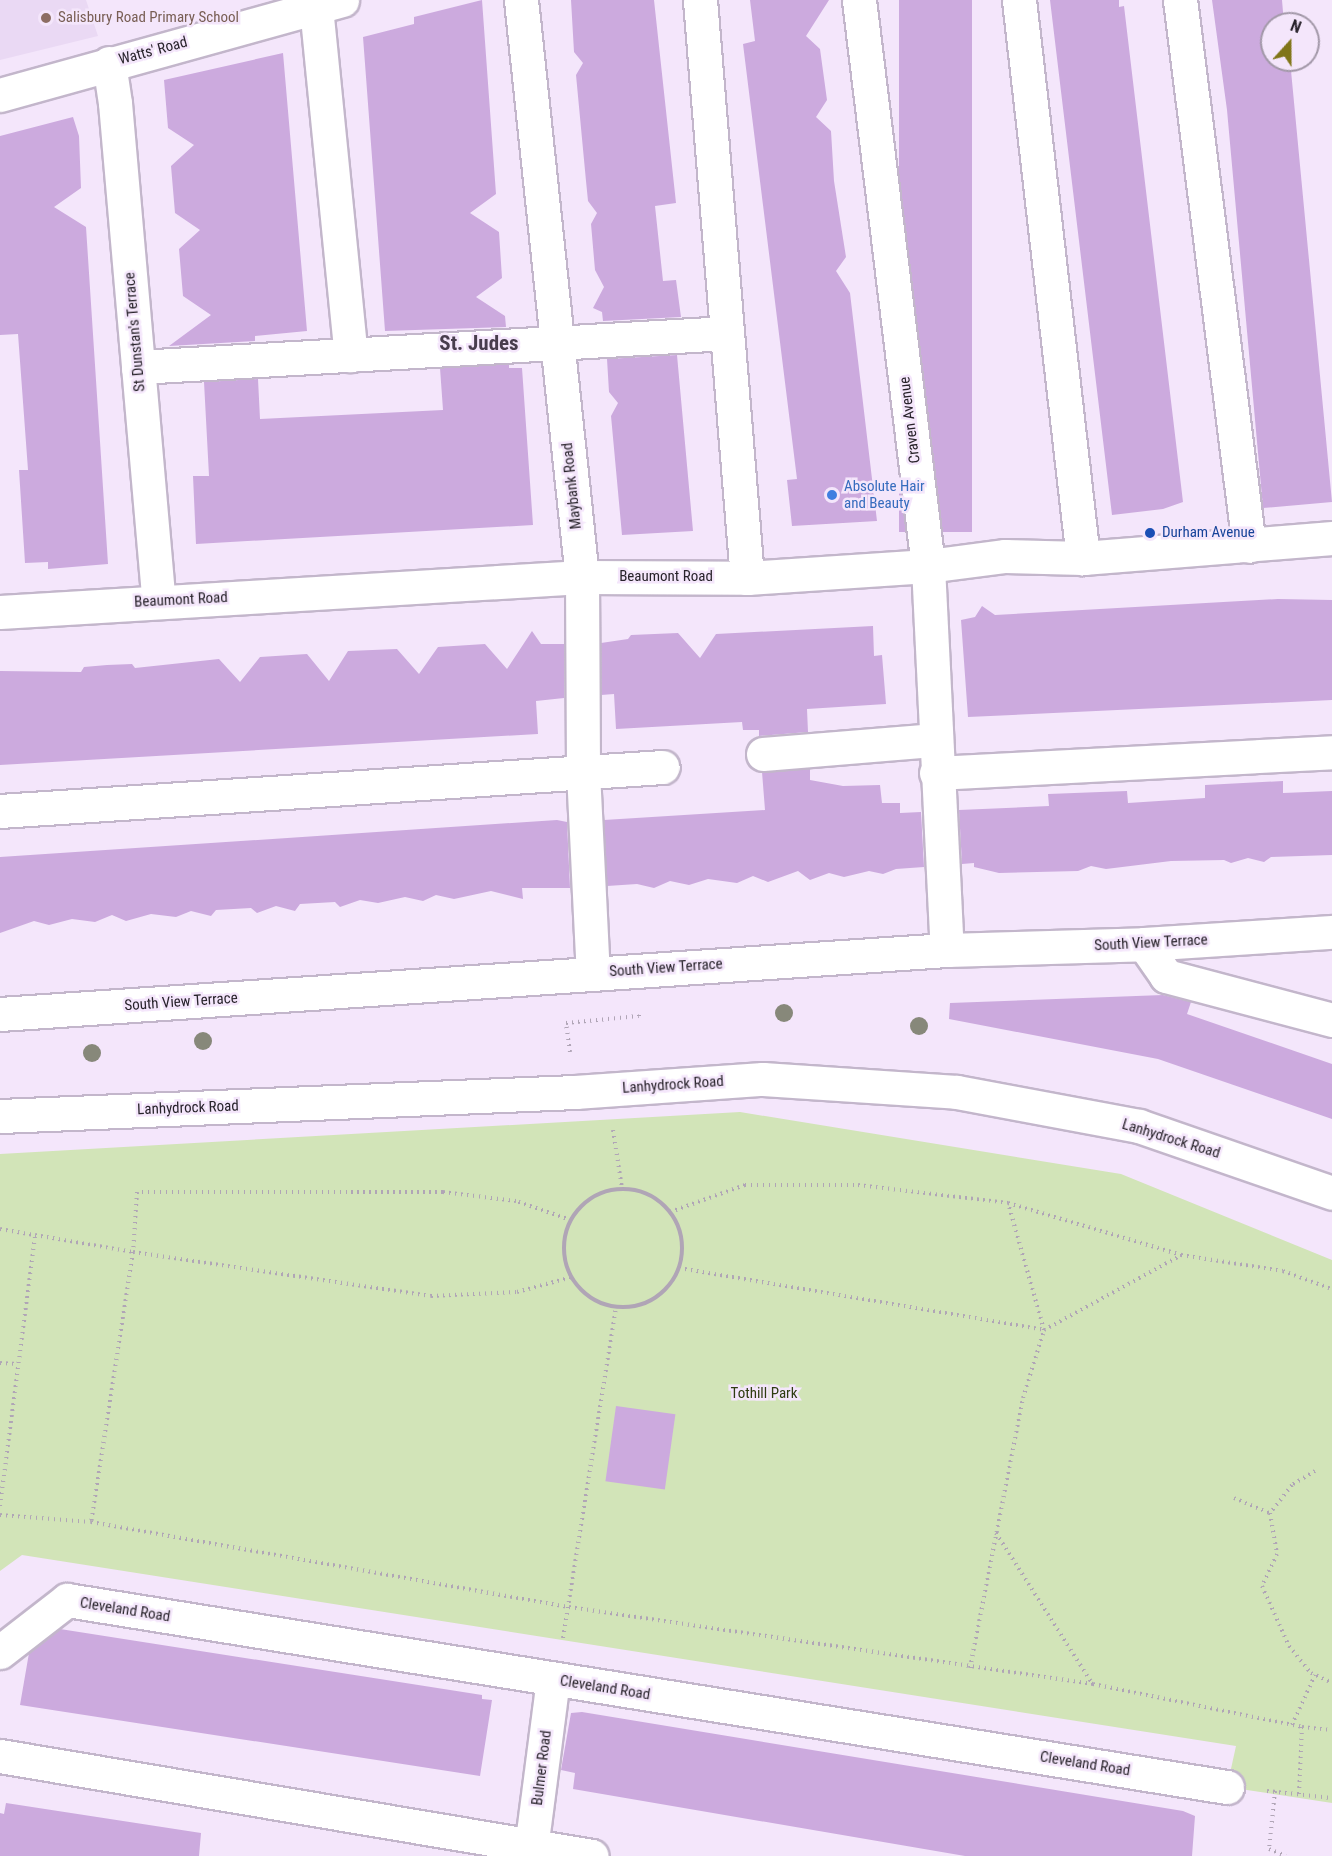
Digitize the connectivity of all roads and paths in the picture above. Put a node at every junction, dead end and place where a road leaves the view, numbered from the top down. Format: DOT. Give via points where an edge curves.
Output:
graph roads {
  1 [pos="521,0"];
  2 [pos="700,0"];
  3 [pos="859,0"];
  4 [pos="1019,0"];
  5 [pos="1180,0"];
  6 [pos="329,4"];
  7 [pos="248,12"];
  8 [pos="109,63"];
  9 [pos="0,95"];
  10 [pos="727,333"];
  11 [pos="558,345"];
  12 [pos="351,356"];
  13 [pos="138,367"];
  14 [pos="1332,538"];
  15 [pos="1249,546"];
  16 [pos="1083,558"];
  17 [pos="928,566"];
  18 [pos="582,577"];
  19 [pos="747,578"];
  20 [pos="159,601"];
  21 [pos="0,612"];
  22 [pos="935,740"];
  23 [pos="1332,752"];
  24 [pos="763,753"];
  25 [pos="663,767"];
  26 [pos="584,772"];
  27 [pos="936,773"];
  28 [pos="0,811"];
  29 [pos="1332,932"];
  30 [pos="1144,944"];
  31 [pos="947,950"];
  32 [pos="593,974"];
  33 [pos="0,1014"];
  34 [pos="639,1016"];
  35 [pos="1332,1020"];
  36 [pos="566,1023"];
  37 [pos="0,1116"];
  38 [pos="616,1154"];
  39 [pos="622,1188"];
  40 [pos="1332,1193"];
  41 [pos="1008,1203"];
  42 [pos="670,1212"];
  43 [pos="571,1220"];
  44 [pos="0,1229"];
  45 [pos="35,1235"];
  46 [pos="133,1252"];
  47 [pos="1181,1255"];
  48 [pos="679,1268"];
  49 [pos="572,1277"];
  50 [pos="1332,1289"];
  51 [pos="616,1307"];
  52 [pos="1044,1330"];
  53 [pos="0,1362"];
  54 [pos="18,1364"];
  55 [pos="1315,1472"];
  56 [pos="1234,1498"];
  57 [pos="0,1506"];
  58 [pos="1270,1513"];
  59 [pos="0,1515"];
  60 [pos="91,1522"];
  61 [pos="995,1532"];
  62 [pos="570,1607"];
  63 [pos="0,1652"];
  64 [pos="970,1668"];
  65 [pos="1315,1675"];
  66 [pos="553,1680"];
  67 [pos="1332,1683"];
  68 [pos="1093,1684"];
  69 [pos="1292,1725"];
  70 [pos="1302,1727"];
  71 [pos="1332,1730"];
  72 [pos="0,1756"];
  73 [pos="1227,1787"];
  74 [pos="1275,1791"];
  75 [pos="1299,1794"];
  76 [pos="1332,1798"];
  77 [pos="531,1852"];
  78 [pos="592,1856"];
  79 [pos="1286,1856"];
  1 -- 11 [label="street, Maybank Road"];
  2 -- 10 [label="street"];
  3 -- 17 [label="street, Craven Avenue"];
  4 -- 16 [label="street"];
  5 -- 15 [label="street"];
  6 -- 7 [label="street, Watts' Road"];
  6 -- 12 [label="street"];
  7 -- 8 [label="street, Watts' Road"];
  8 -- 9 [label="street, Watts' Road"];
  8 -- 13 [label="street, St Dunstan's Terrace" via="116,103"];
  10 -- 11 [label="street"];
  10 -- 19 [label="street"];
  11 -- 12 [label="street"];
  11 -- 18 [label="street, Maybank Road"];
  12 -- 13 [label="street"];
  13 -- 20 [label="street, St Dunstan's Terrace"];
  14 -- 15 [label="street, Beaumont Road"];
  15 -- 16 [label="street, Beaumont Road"];
  16 -- 17 [label="street, Beaumont Road" via="1005,556"];
  17 -- 19 [label="street, Beaumont Road"];
  17 -- 22 [label="street, Craven Avenue"];
  18 -- 19 [label="street, Beaumont Road"];
  18 -- 20 [label="street, Beaumont Road"];
  18 -- 26 [label="street, Maybank Road"];
  20 -- 21 [label="street, Beaumont Road"];
  22 -- 24 [label="street"];
  22 -- 27 [label="street, Craven Avenue"];
  23 -- 27 [label="street"];
  25 -- 26 [label="street"];
  26 -- 28 [label="street"];
  26 -- 32 [label="street, Maybank Road"];
  27 -- 31 [label="street, Craven Avenue"];
  29 -- 30 [label="street, South View Terrace"];
  30 -- 31 [label="street, South View Terrace"];
  30 -- 35 [label="street" via="1166,976"];
  31 -- 32 [label="street, South View Terrace"];
  32 -- 33 [label="street, South View Terrace"];
  34 -- 36 [label="path"];
  37 -- 40 [label="street, Lanhydrock Road" via="563,1093 763,1079 957,1092 1139,1126"];
  38 -- 39 [label="path"];
  39 -- 42 [label="path" via="648,1195"];
  39 -- 43 [label="path" via="602,1192 584,1203"];
  41 -- 42 [label="path" via="858,1185 745,1185"];
  41 -- 47 [label="path"];
  41 -- 52 [label="path"];
  42 -- 48 [label="path" via="679,1229"];
  43 -- 46 [label="path" via="516,1201 442,1192 137,1192"];
  43 -- 49 [label="path" via="564,1239 565,1259"];
  44 -- 45 [label="path"];
  45 -- 46 [label="path"];
  45 -- 54 [label="path"];
  46 -- 49 [label="path" via="431,1296 517,1292"];
  46 -- 60 [label="path"];
  47 -- 50 [label="path" via="1283,1270"];
  47 -- 52 [label="path"];
  48 -- 51 [label="path" via="661,1294 647,1302"];
  48 -- 52 [label="path"];
  49 -- 51 [label="path" via="583,1292"];
  51 -- 62 [label="path"];
  52 -- 61 [label="path" via="1023,1398"];
  53 -- 54 [label="path"];
  54 -- 57 [label="path"];
  55 -- 58 [label="path" via="1292,1485"];
  56 -- 58 [label="path"];
  58 -- 65 [label="path" via="1277,1554 1262,1586 1289,1646"];
  59 -- 60 [label="path"];
  60 -- 62 [label="path"];
  61 -- 64 [label="path"];
  61 -- 68 [label="path"];
  62 -- 64 [label="path"];
  62 -- 66 [label="path"];
  63 -- 66 [label="street, Cleveland Road" via="67,1600"];
  64 -- 68 [label="path"];
  65 -- 67 [label="path"];
  65 -- 69 [label="path"];
  66 -- 73 [label="street, Cleveland Road"];
  66 -- 77 [label="street, Bulmer Road"];
  68 -- 69 [label="path"];
  69 -- 70 [label="path"];
  70 -- 71 [label="path"];
  70 -- 75 [label="path"];
  72 -- 77 [label="street"];
  73 -- 74 [label="path"];
  74 -- 75 [label="path"];
  74 -- 79 [label="path" via="1269,1849"];
  75 -- 76 [label="path"];
  77 -- 78 [label="street"];
}
